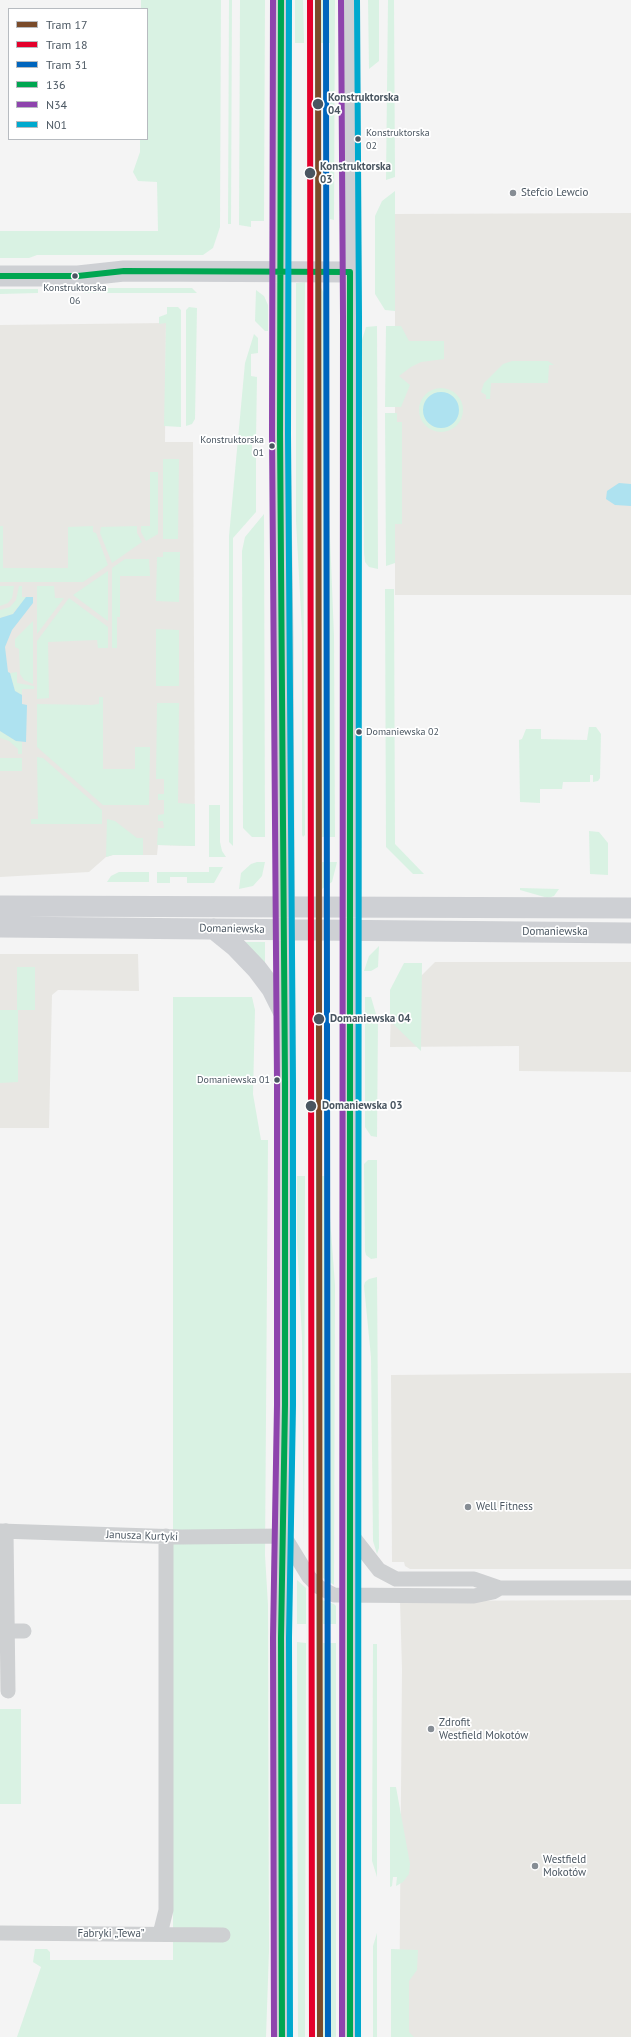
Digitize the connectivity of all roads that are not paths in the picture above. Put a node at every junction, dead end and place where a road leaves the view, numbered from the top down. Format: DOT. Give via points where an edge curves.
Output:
graph roads {
  1 [pos="280,0"];
  2 [pos="349,0"];
  3 [pos="280,271"];
  4 [pos="350,272"];
  5 [pos="0,276"];
  6 [pos="0,906"];
  7 [pos="284,907"];
  8 [pos="350,908"];
  9 [pos="631,908"];
  10 [pos="0,927"];
  11 [pos="214,929"];
  12 [pos="284,930"];
  13 [pos="350,931"];
  14 [pos="631,933"];
  15 [pos="285,1015"];
  16 [pos="3,1531"];
  17 [pos="350,1533"];
  18 [pos="166,1536"];
  19 [pos="284,1536"];
  20 [pos="500,1588"];
  21 [pos="631,1588"];
  22 [pos="350,1596"];
  23 [pos="7,1631"];
  24 [pos="24,1631"];
  25 [pos="8,1691"];
  26 [pos="0,1933"];
  27 [pos="160,1934"];
  28 [pos="223,1935"];
  29 [pos="282,2037"];
  30 [pos="350,2037"];
  1 -- 3 [label="main road"];
  2 -- 4 [label="main road"];
  3 -- 4 [label="main road"];
  3 -- 5 [label="main road" via="124,271 78,276"];
  3 -- 7 [label="main road"];
  4 -- 8 [label="main road"];
  6 -- 7 [label="main road, Domaniewska"];
  7 -- 8 [label="main road, Domaniewska"];
  7 -- 12 [label="main road"];
  8 -- 9 [label="main road, Domaniewska"];
  8 -- 13 [label="main road"];
  10 -- 11 [label="main road, Domaniewska"];
  11 -- 12 [label="main road, Domaniewska"];
  11 -- 15 [label="main road" via="240,950 257,969 272,989"];
  12 -- 13 [label="main road, Domaniewska"];
  12 -- 15 [label="main road"];
  13 -- 14 [label="main road, Domaniewska"];
  13 -- 17 [label="main road"];
  15 -- 19 [label="main road"];
  16 -- 18 [label="street, Janusza Kurtyki"];
  16 -- 23 [label="street"];
  17 -- 20 [label="street" via="379,1570 391,1577 402,1580 474,1579"];
  17 -- 22 [label="main road"];
  18 -- 19 [label="street, Janusza Kurtyki"];
  18 -- 27 [label="street" via="166,1910"];
  19 -- 22 [label="street" via="314,1583 334,1595"];
  19 -- 29 [label="main road" via="281,1638"];
  20 -- 21 [label="street"];
  20 -- 22 [label="street" via="488,1594 474,1596"];
  22 -- 30 [label="main road"];
  23 -- 24 [label="street"];
  23 -- 25 [label="street"];
  26 -- 27 [label="street, Fabryki „Tewa”"];
  27 -- 28 [label="street, Fabryki „Tewa”"];
}
